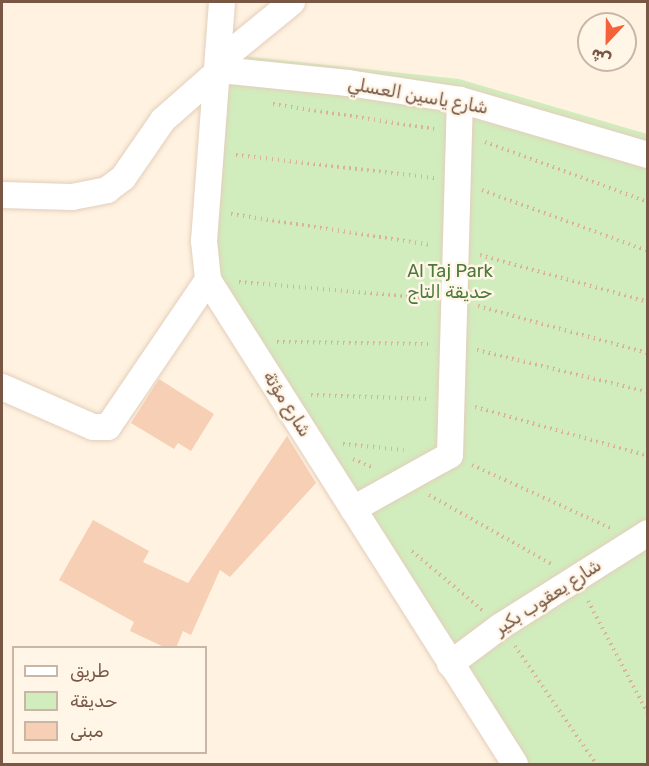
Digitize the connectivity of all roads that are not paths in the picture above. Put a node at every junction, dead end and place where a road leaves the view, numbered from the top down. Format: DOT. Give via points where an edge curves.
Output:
graph roads {
  1 [pos="222,2"];
  2 [pos="292,2"];
  3 [pos="220,65"];
  4 [pos="460,100"];
  5 [pos="648,154"];
  6 [pos="2,195"];
  7 [pos="208,280"];
  8 [pos="2,387"];
  9 [pos="353,509"];
  10 [pos="643,537"];
  11 [pos="450,664"];
  12 [pos="515,765"];
  1 -- 3 [label="street, شارع مؤتة"];
  2 -- 3 [label="street"];
  3 -- 4 [label="street, شارع ياسين العسلي"];
  3 -- 6 [label="street" via="163,120 118,184 107,190 72,196"];
  3 -- 7 [label="street, شارع مؤتة" via="204,250"];
  4 -- 5 [label="street, شارع ياسين العسلي"];
  4 -- 9 [label="street" via="450,455"];
  7 -- 8 [label="street" via="108,427 93,427"];
  7 -- 9 [label="street, شارع مؤتة"];
  9 -- 11 [label="street, شارع مؤتة"];
  10 -- 11 [label="street, شارع يعقوب بكير" via="501,626"];
  11 -- 12 [label="street, شارع مؤتة"];
}
